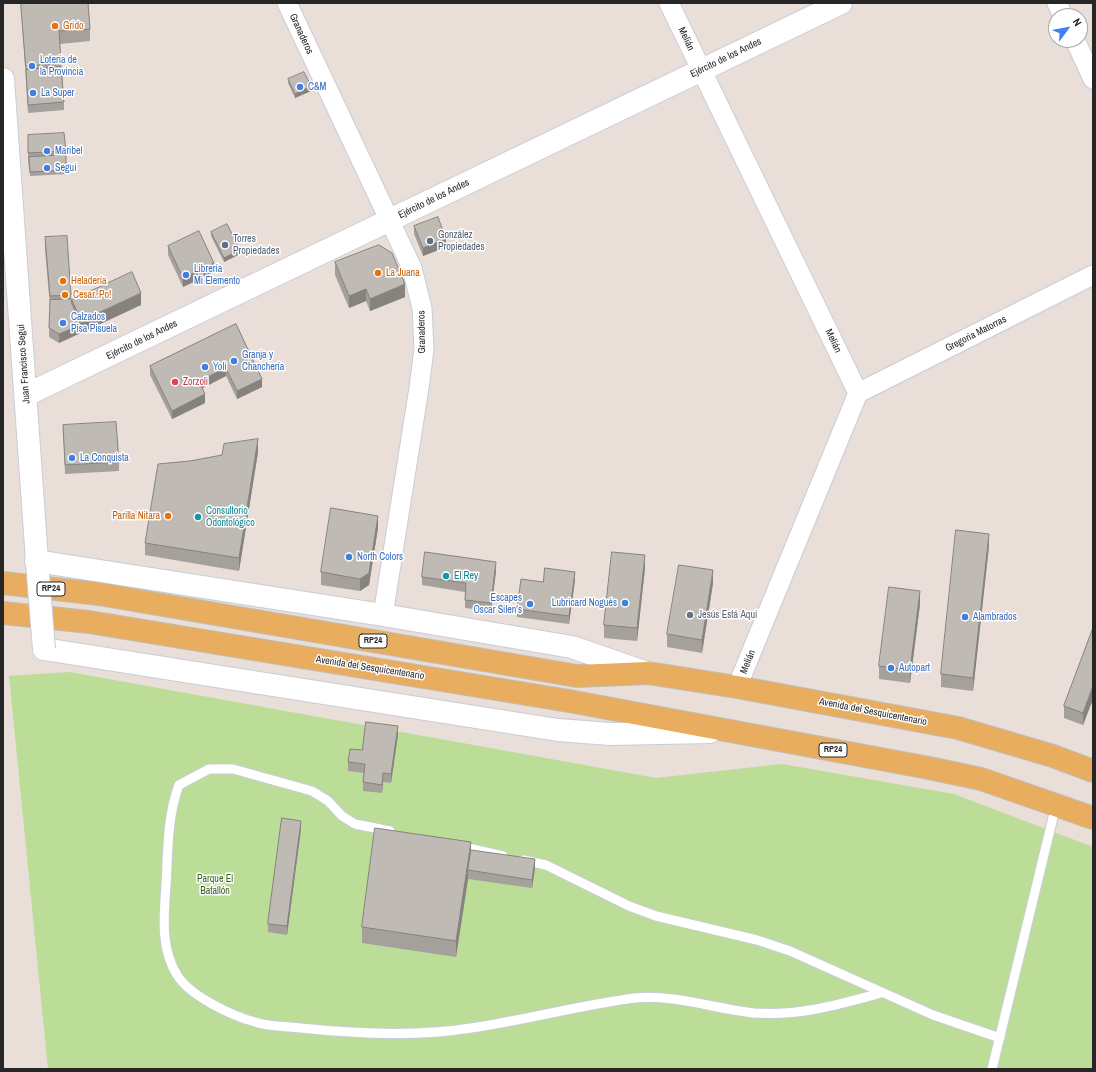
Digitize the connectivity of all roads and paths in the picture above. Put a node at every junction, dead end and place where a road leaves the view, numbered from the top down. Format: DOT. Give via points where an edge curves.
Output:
graph roads {
  1 [pos="287,3"];
  2 [pos="669,3"];
  3 [pos="841,3"];
  4 [pos="1078,48"];
  5 [pos="701,70"];
  6 [pos="3,79"];
  7 [pos="1093,79"];
  8 [pos="390,220"];
  9 [pos="1093,275"];
  10 [pos="858,393"];
  11 [pos="26,395"];
  12 [pos="37,568"];
  13 [pos="3,583"];
  14 [pos="3,613"];
  15 [pos="383,615"];
  16 [pos="44,649"];
  17 [pos="648,674"];
  18 [pos="737,687"];
  19 [pos="736,732"];
  20 [pos="1093,771"];
  21 [pos="1056,805"];
  22 [pos="1093,818"];
  23 [pos="400,833"];
  24 [pos="452,845"];
  25 [pos="881,993"];
  26 [pos="1000,1038"];
  27 [pos="992,1069"];
  1 -- 8 [label="street, Granaderos"];
  2 -- 5 [label="street, Melián"];
  3 -- 5 [label="street, Ejército de los Andes"];
  4 -- 7 [label="street"];
  5 -- 8 [label="street, Ejército de los Andes"];
  5 -- 10 [label="street, Melián"];
  6 -- 11 [label="street, Juan Francisco Seguí"];
  8 -- 11 [label="street, Ejército de los Andes"];
  8 -- 15 [label="street, Granaderos" via="412,268 422,308 424,349"];
  9 -- 10 [label="street, Gregoria Matorras"];
  10 -- 18 [label="street, Melián"];
  11 -- 12 [label="street, Juan Francisco Seguí"];
  12 -- 15 [label="street, Avenida del Sesquicentenario"];
  12 -- 16 [label="street, Juan Francisco Seguí, bridge"];
  13 -- 17 [label="main road, Avenida del Sesquicentenario / RP24" via="99,594 577,676"];
  14 -- 19 [label="main road, Avenida del Sesquicentenario / RP24" via="105,624 569,701"];
  15 -- 17 [label="street, Avenida del Sesquicentenario" via="572,647"];
  16 -- 19 [label="street, Avenida del Sesquicentenario" via="558,730 610,734"];
  17 -- 18 [label="main road, Avenida del Sesquicentenario / RP24"];
  18 -- 20 [label="main road, Avenida del Sesquicentenario / RP24" via="958,728 1053,756"];
  19 -- 21 [label="main road, Avenida del Sesquicentenario / RP24" via="981,779"];
  21 -- 22 [label="main road, Avenida del Sesquicentenario / RP24"];
  21 -- 26 [label="lane"];
  23 -- 25 [label="lane" via="355,824 312,791 233,769 210,769 179,785 173,800 170,820 163,928 168,956 178,977 200,996 231,1014 257,1023 359,1034 469,1029 637,998 667,999 753,1012 791,1014"];
  24 -- 25 [label="lane" via="546,865 628,906 656,916 757,940 790,951"];
  25 -- 26 [label="lane" via="933,1016"];
  26 -- 27 [label="lane"];
}
